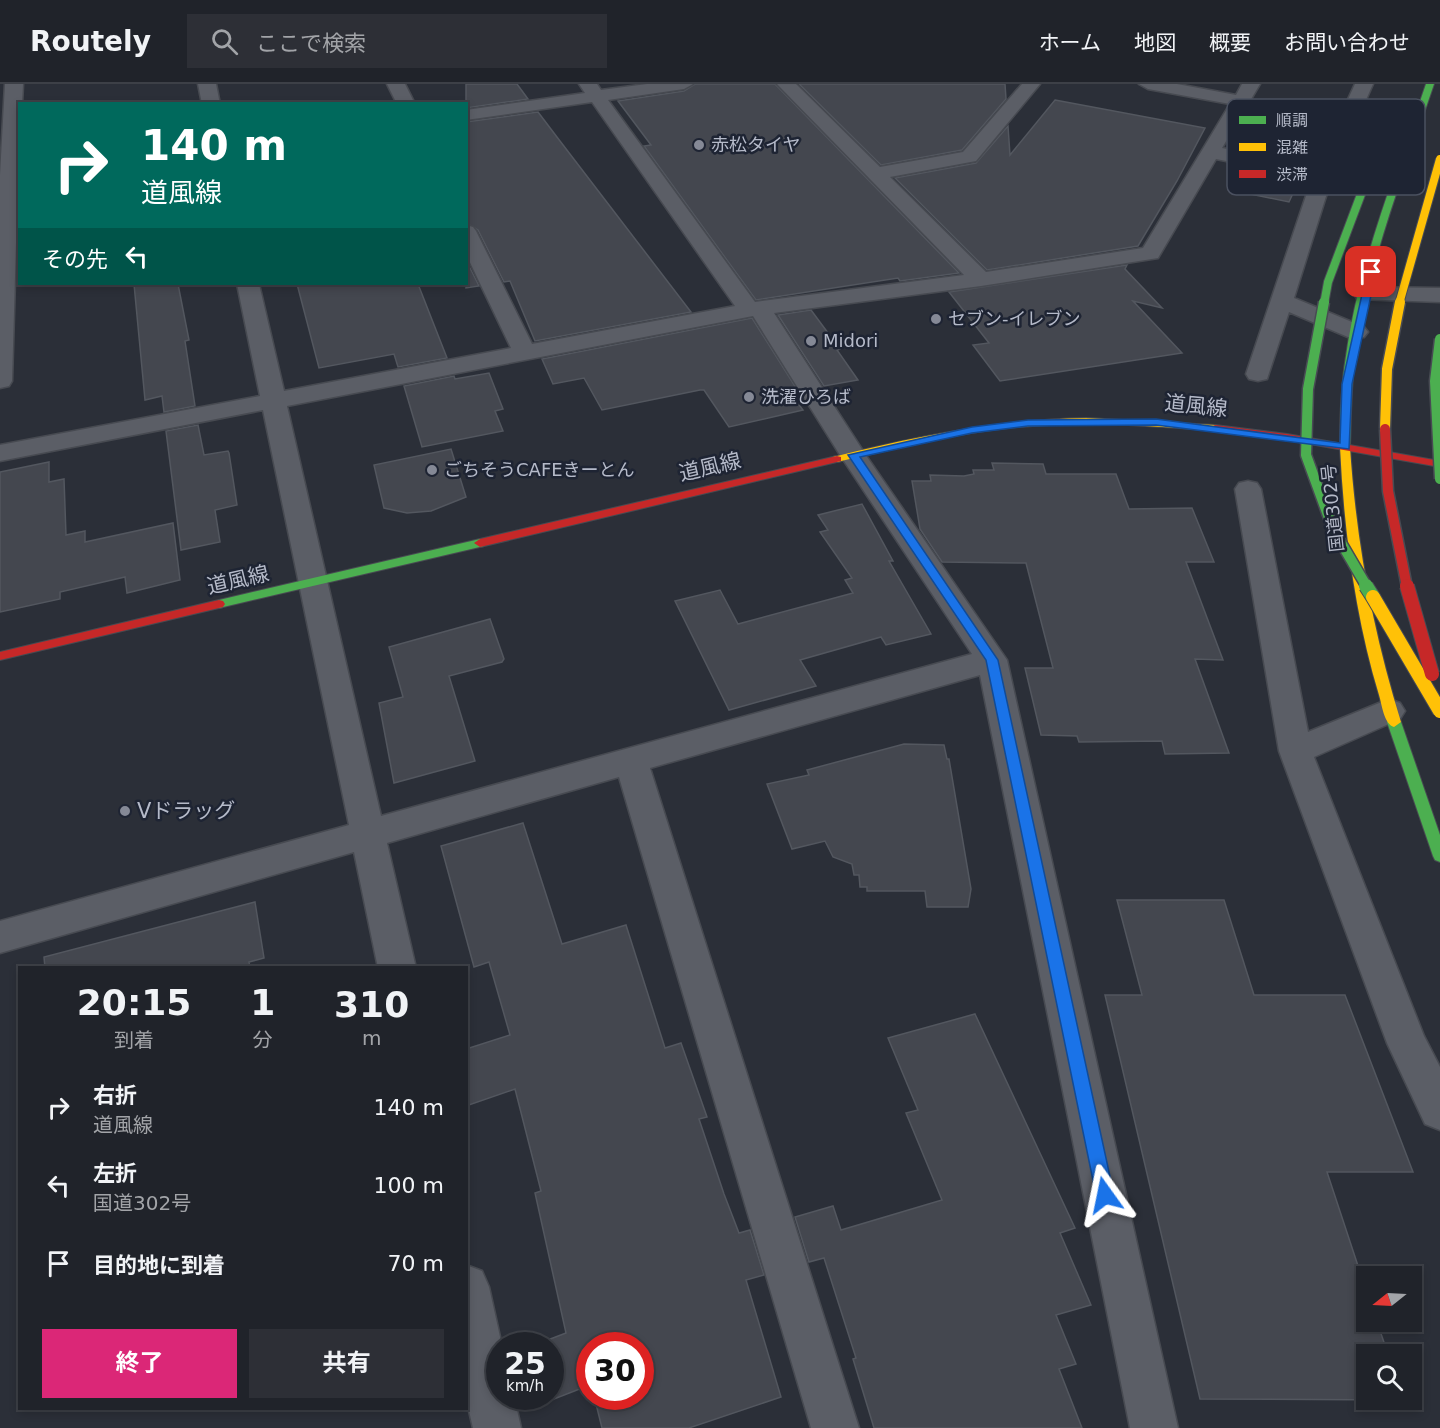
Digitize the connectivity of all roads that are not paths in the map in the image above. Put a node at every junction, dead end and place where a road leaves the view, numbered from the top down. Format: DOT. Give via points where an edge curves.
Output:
graph roads {
  1 [pos="14,84"];
  2 [pos="207,84"];
  3 [pos="396,84"];
  4 [pos="684,84"];
  5 [pos="786,84"];
  6 [pos="1031,84"];
  7 [pos="1148,84"];
  8 [pos="1364,84"];
  9 [pos="1430,84"];
  10 [pos="592,90"];
  11 [pos="1409,91"];
  12 [pos="1247,92"];
  13 [pos="1357,99"];
  14 [pos="1400,99"];
  15 [pos="1425,100"];
  16 [pos="211,102"];
  17 [pos="405,102"];
  18 [pos="468,116"];
  19 [pos="1227,125"];
  20 [pos="1211,152"];
  21 [pos="1227,155"];
  22 [pos="1440,159"];
  23 [pos="878,173"];
  24 [pos="10,183"];
  25 [pos="1316,195"];
  26 [pos="1361,195"];
  27 [pos="1396,195"];
  28 [pos="468,235"];
  29 [pos="981,279"];
  30 [pos="248,285"];
  31 [pos="1365,294"];
  32 [pos="1440,295"];
  33 [pos="1282,301"];
  34 [pos="754,309"];
  35 [pos="1356,332"];
  36 [pos="1440,339"];
  37 [pos="524,352"];
  38 [pos="1258,374"];
  39 [pos="0,381"];
  40 [pos="273,402"];
  41 [pos="1345,447"];
  42 [pos="0,453"];
  43 [pos="853,455"];
  44 [pos="1440,464"];
  45 [pos="1440,479"];
  46 [pos="1248,489"];
  47 [pos="312,584"];
  48 [pos="0,656"];
  49 [pos="992,660"];
  50 [pos="1440,702"];
  51 [pos="1389,711"];
  52 [pos="1440,711"];
  53 [pos="1295,751"];
  54 [pos="631,760"];
  55 [pos="368,832"];
  56 [pos="1440,856"];
  57 [pos="0,937"];
  58 [pos="397,966"];
  59 [pos="1440,1110"];
  60 [pos="468,1296"];
  61 [pos="497,1428"];
  62 [pos="834,1428"];
  63 [pos="1154,1428"];
  1 -- 24 [label="street"];
  2 -- 16 [label="street"];
  3 -- 17 [label="street"];
  4 -- 10 [label="street"];
  5 -- 23 [label="street"];
  6 -- 23 [label="street" via="969,157"];
  7 -- 12 [label="street"];
  8 -- 13 [label="street"];
  9 -- 15 [label="main road, 国道302号"];
  10 -- 18 [label="street"];
  10 -- 34 [label="street"];
  11 -- 14 [label="main road, bridge"];
  19 -- 20 [label="street"];
  20 -- 21 [label="street"];
  20 -- 29 [label="street" via="1150,253"];
  22 -- 50 [label="main road, bridge" via="1401,295 1387,369 1384,454 1398,556"];
  23 -- 29 [label="street"];
  24 -- 39 [label="street"];
  25 -- 33 [label="street"];
  26 -- 52 [label="main road, bridge" via="1328,282 1308,389 1306,456 1333,529"];
  27 -- 31 [label="main road, 国道302号"];
  28 -- 37 [label="street"];
  29 -- 34 [label="street"];
  30 -- 40 [label="street"];
  31 -- 32 [label="street"];
  31 -- 35 [label="main road, 国道302号"];
  33 -- 35 [label="street"];
  33 -- 38 [label="street"];
  34 -- 37 [label="street"];
  34 -- 43 [label="street"];
  35 -- 41 [label="main road, 国道302号" via="1347,384"];
  36 -- 45 [label="main road, bridge" via="1435,381"];
  37 -- 40 [label="street"];
  40 -- 42 [label="street"];
  40 -- 47 [label="street"];
  41 -- 43 [label="main road, 道風線" via="1156,422 1028,423 972,430"];
  41 -- 44 [label="main road, 道風線"];
  41 -- 51 [label="main road, 国道302号" via="1349,514 1364,606"];
  43 -- 47 [label="main road, 道風線"];
  43 -- 49 [label="street"];
  46 -- 53 [label="street"];
  47 -- 48 [label="main road, 道風線"];
  47 -- 55 [label="street"];
  49 -- 54 [label="street"];
  49 -- 63 [label="street"];
  51 -- 53 [label="street"];
  51 -- 56 [label="main road, 国道302号"];
  53 -- 59 [label="street" via="1407,1043"];
  54 -- 55 [label="street"];
  54 -- 62 [label="street"];
  55 -- 57 [label="street"];
  55 -- 58 [label="street"];
  60 -- 61 [label="street"];
}
